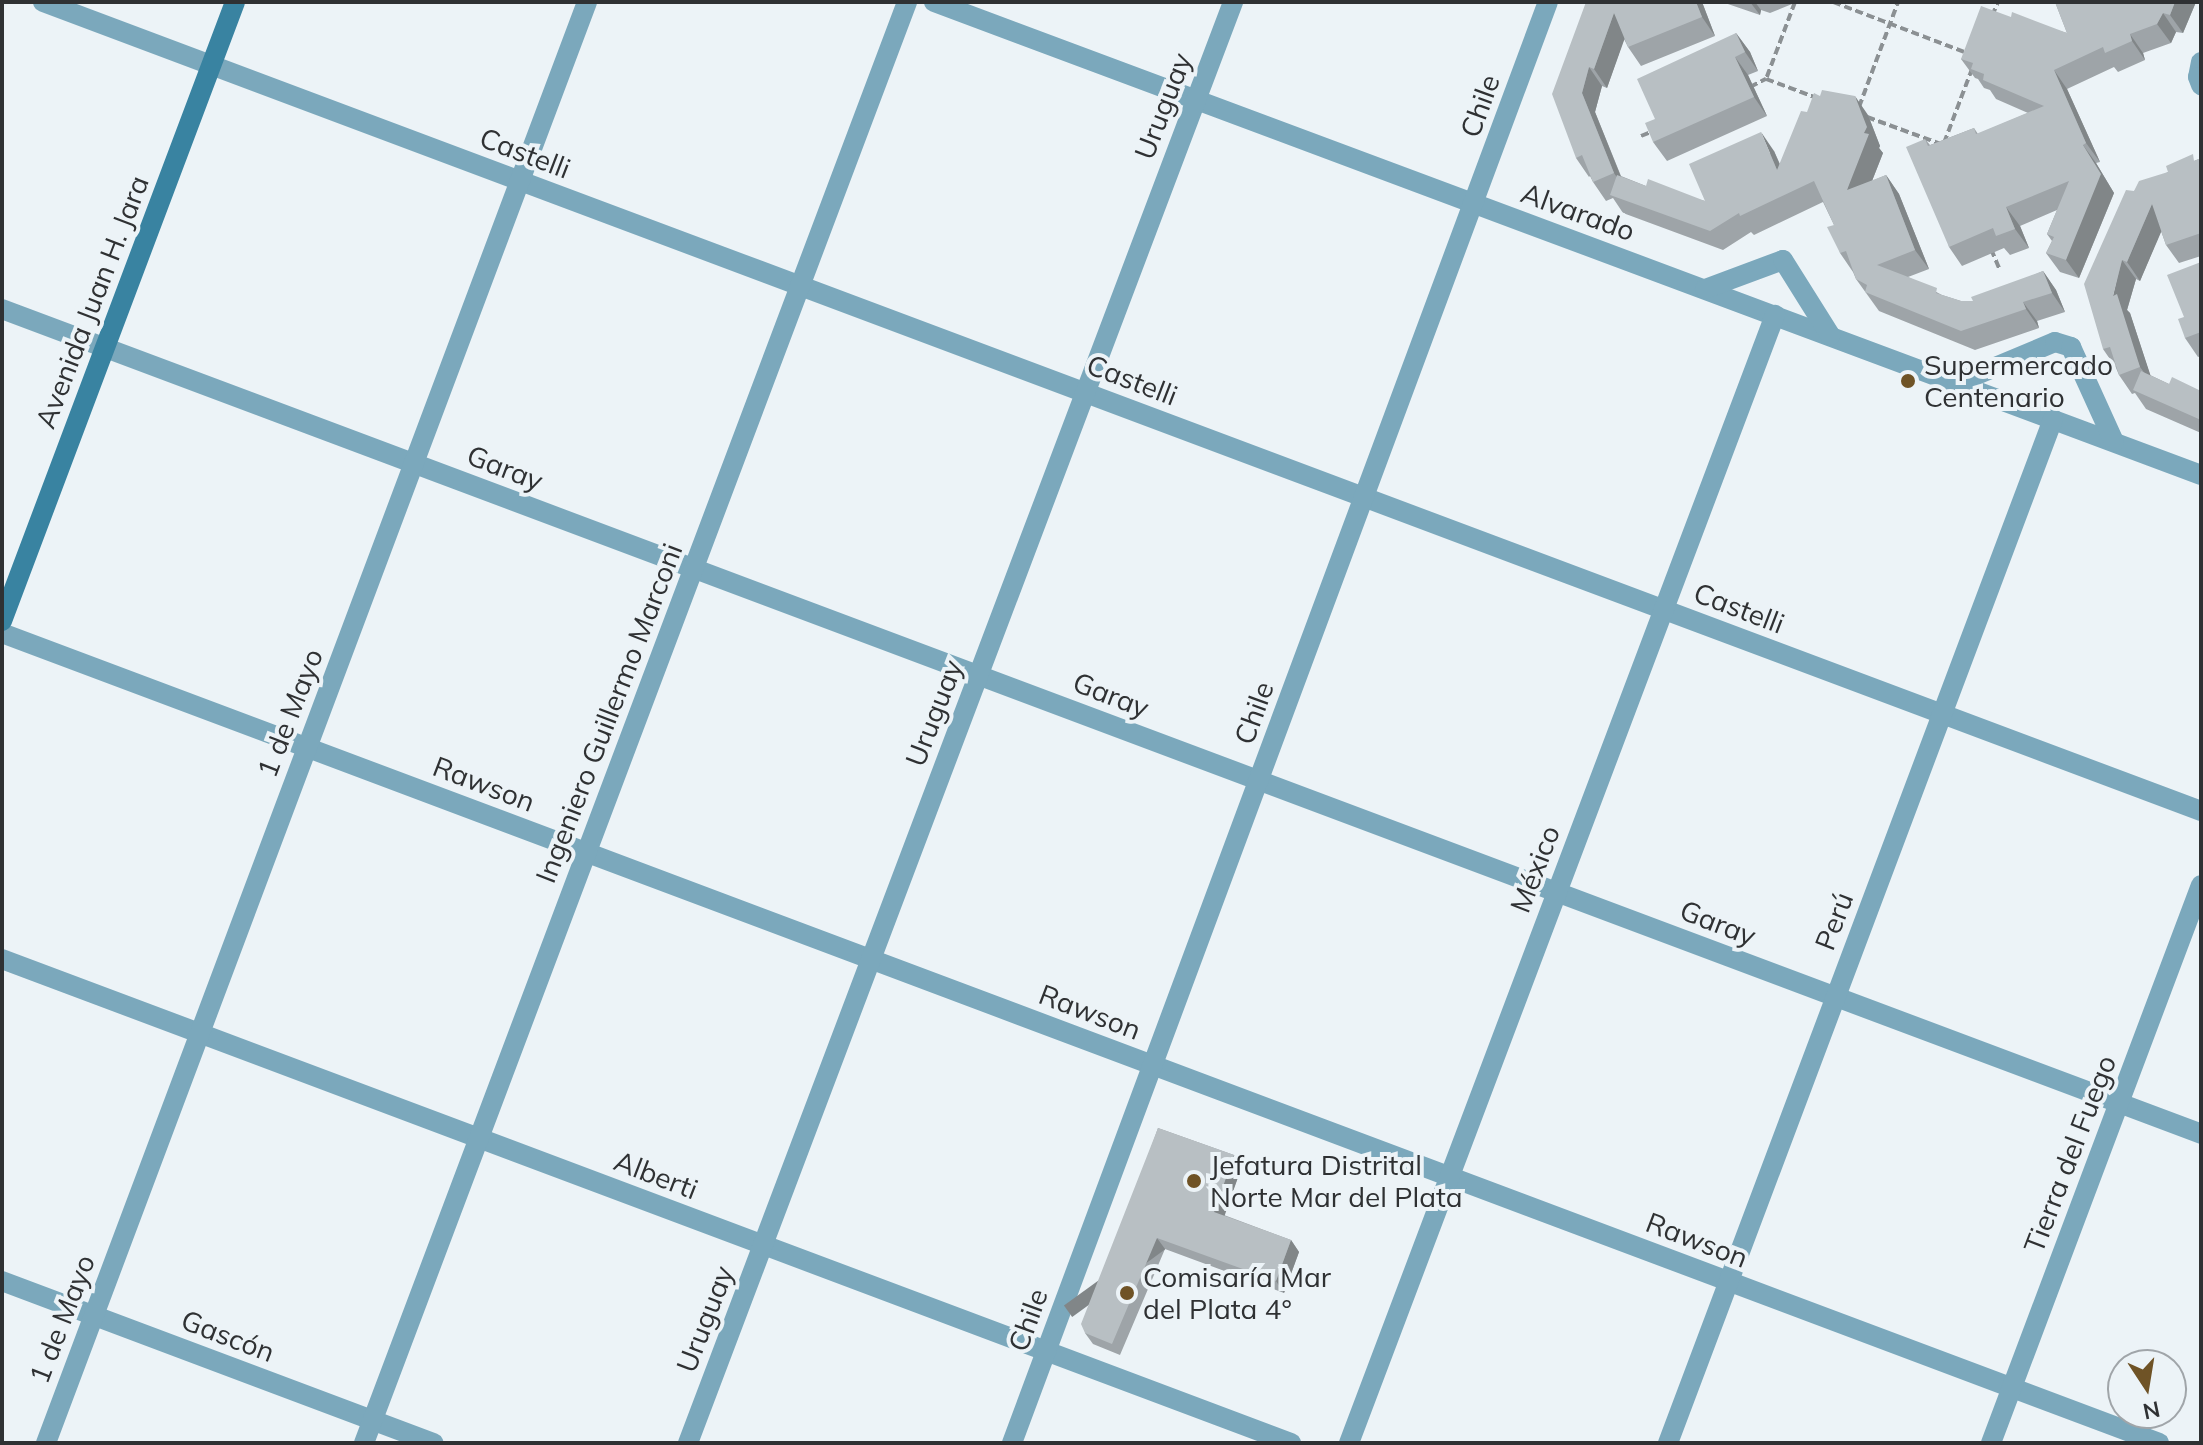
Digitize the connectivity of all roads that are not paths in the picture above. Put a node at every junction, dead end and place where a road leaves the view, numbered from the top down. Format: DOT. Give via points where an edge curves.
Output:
graph roads {
  1 [pos="43,2"];
  2 [pos="235,2"];
  3 [pos="587,2"];
  4 [pos="907,2"];
  5 [pos="934,2"];
  6 [pos="1233,2"];
  7 [pos="1548,2"];
  8 [pos="2201,62"];
  9 [pos="211,65"];
  10 [pos="2201,85"];
  11 [pos="1196,100"];
  12 [pos="520,181"];
  13 [pos="1474,203"];
  14 [pos="800,285"];
  15 [pos="1705,289"];
  16 [pos="2,309"];
  17 [pos="1775,315"];
  18 [pos="1830,335"];
  19 [pos="105,348"];
  20 [pos="1957,383"];
  21 [pos="1085,393"];
  22 [pos="2053,419"];
  23 [pos="2114,442"];
  24 [pos="414,463"];
  25 [pos="2201,475"];
  26 [pos="1364,497"];
  27 [pos="693,568"];
  28 [pos="1663,609"];
  29 [pos="2,621"];
  30 [pos="2,633"];
  31 [pos="978,675"];
  32 [pos="1942,714"];
  33 [pos="307,748"];
  34 [pos="1259,781"];
  35 [pos="2201,811"];
  36 [pos="586,853"];
  37 [pos="2201,885"];
  38 [pos="1557,892"];
  39 [pos="2,959"];
  40 [pos="871,960"];
  41 [pos="1836,997"];
  42 [pos="200,1033"];
  43 [pos="1152,1065"];
  44 [pos="2119,1103"];
  45 [pos="2201,1134"];
  46 [pos="479,1138"];
  47 [pos="1449,1177"];
  48 [pos="763,1245"];
  49 [pos="2,1281"];
  50 [pos="1729,1282"];
  51 [pos="94,1315"];
  52 [pos="1046,1351"];
  53 [pos="2012,1388"];
  54 [pos="373,1420"];
  55 [pos="46,1443"];
  56 [pos="364,1443"];
  57 [pos="434,1443"];
  58 [pos="688,1443"];
  59 [pos="1012,1443"];
  60 [pos="1291,1443"];
  61 [pos="1349,1443"];
  62 [pos="1668,1443"];
  63 [pos="1991,1443"];
  64 [pos="2159,1443"];
  1 -- 9 [label="street, Castelli"];
  2 -- 9 [label="main road, Avenida Juan H. Jara"];
  3 -- 12 [label="street, 1 de Mayo"];
  4 -- 14 [label="street, Ingeniero Guillermo Marconi"];
  5 -- 11 [label="street, Alvarado"];
  6 -- 11 [label="street, Uruguay"];
  7 -- 13 [label="street, Chile"];
  8 -- 10 [label="street"];
  9 -- 12 [label="street, Castelli"];
  9 -- 19 [label="main road, Avenida Juan H. Jara"];
  11 -- 13 [label="street, Alvarado"];
  11 -- 21 [label="street, Uruguay"];
  12 -- 14 [label="street, Castelli"];
  12 -- 24 [label="street, 1 de Mayo"];
  13 -- 15 [label="street, Alvarado"];
  13 -- 26 [label="street, Chile"];
  14 -- 21 [label="street, Castelli"];
  14 -- 27 [label="street, Ingeniero Guillermo Marconi"];
  15 -- 17 [label="street, Alvarado"];
  15 -- 18 [label="street" via="1783,260"];
  16 -- 19 [label="street, Garay"];
  17 -- 18 [label="street, Alvarado"];
  17 -- 28 [label="street, México"];
  18 -- 20 [label="street, Alvarado"];
  19 -- 24 [label="street, Garay"];
  19 -- 29 [label="main road, Avenida Juan H. Jara"];
  20 -- 22 [label="street, Alvarado"];
  20 -- 23 [label="street" via="2055,342 2071,347"];
  21 -- 26 [label="street, Castelli"];
  21 -- 31 [label="street, Uruguay"];
  22 -- 23 [label="street, Alvarado"];
  22 -- 32 [label="street, Perú"];
  23 -- 25 [label="street, Alvarado"];
  24 -- 27 [label="street, Garay"];
  24 -- 33 [label="street, 1 de Mayo"];
  26 -- 28 [label="street, Castelli"];
  26 -- 34 [label="street, Chile"];
  27 -- 31 [label="street, Garay"];
  27 -- 36 [label="street, Ingeniero Guillermo Marconi"];
  28 -- 32 [label="street, Castelli"];
  28 -- 38 [label="street, México"];
  30 -- 33 [label="street, Rawson"];
  31 -- 34 [label="street, Garay"];
  31 -- 40 [label="street, Uruguay"];
  32 -- 35 [label="street, Castelli"];
  32 -- 41 [label="street, Perú"];
  33 -- 36 [label="street, Rawson"];
  33 -- 42 [label="street, 1 de Mayo"];
  34 -- 38 [label="street, Garay"];
  34 -- 43 [label="street, Chile"];
  36 -- 40 [label="street, Rawson"];
  36 -- 46 [label="street, Ingeniero Guillermo Marconi"];
  37 -- 44 [label="street, Tierra del Fuego"];
  38 -- 41 [label="street, Garay"];
  38 -- 47 [label="street, México"];
  39 -- 42 [label="street, Alberti"];
  40 -- 43 [label="street, Rawson"];
  40 -- 48 [label="street, Uruguay"];
  41 -- 44 [label="street, Garay"];
  41 -- 50 [label="street, Perú"];
  42 -- 46 [label="street, Alberti"];
  42 -- 51 [label="street, 1 de Mayo"];
  43 -- 47 [label="street, Rawson"];
  43 -- 52 [label="street, Chile"];
  44 -- 45 [label="street, Garay"];
  44 -- 53 [label="street, Tierra del Fuego"];
  46 -- 48 [label="street, Alberti"];
  46 -- 54 [label="street, Ingeniero Guillermo Marconi"];
  47 -- 50 [label="street, Rawson"];
  47 -- 61 [label="street, México"];
  48 -- 52 [label="street, Alberti"];
  48 -- 58 [label="street, Uruguay"];
  49 -- 51 [label="street, Gascón"];
  50 -- 53 [label="street, Rawson"];
  50 -- 62 [label="street, Perú"];
  51 -- 54 [label="street, Gascón"];
  51 -- 55 [label="street, 1 de Mayo"];
  52 -- 59 [label="street, Chile"];
  52 -- 60 [label="street, Alberti"];
  53 -- 63 [label="street, Tierra del Fuego"];
  53 -- 64 [label="street, Rawson"];
  54 -- 56 [label="street, Ingeniero Guillermo Marconi"];
  54 -- 57 [label="street, Gascón"];
}
